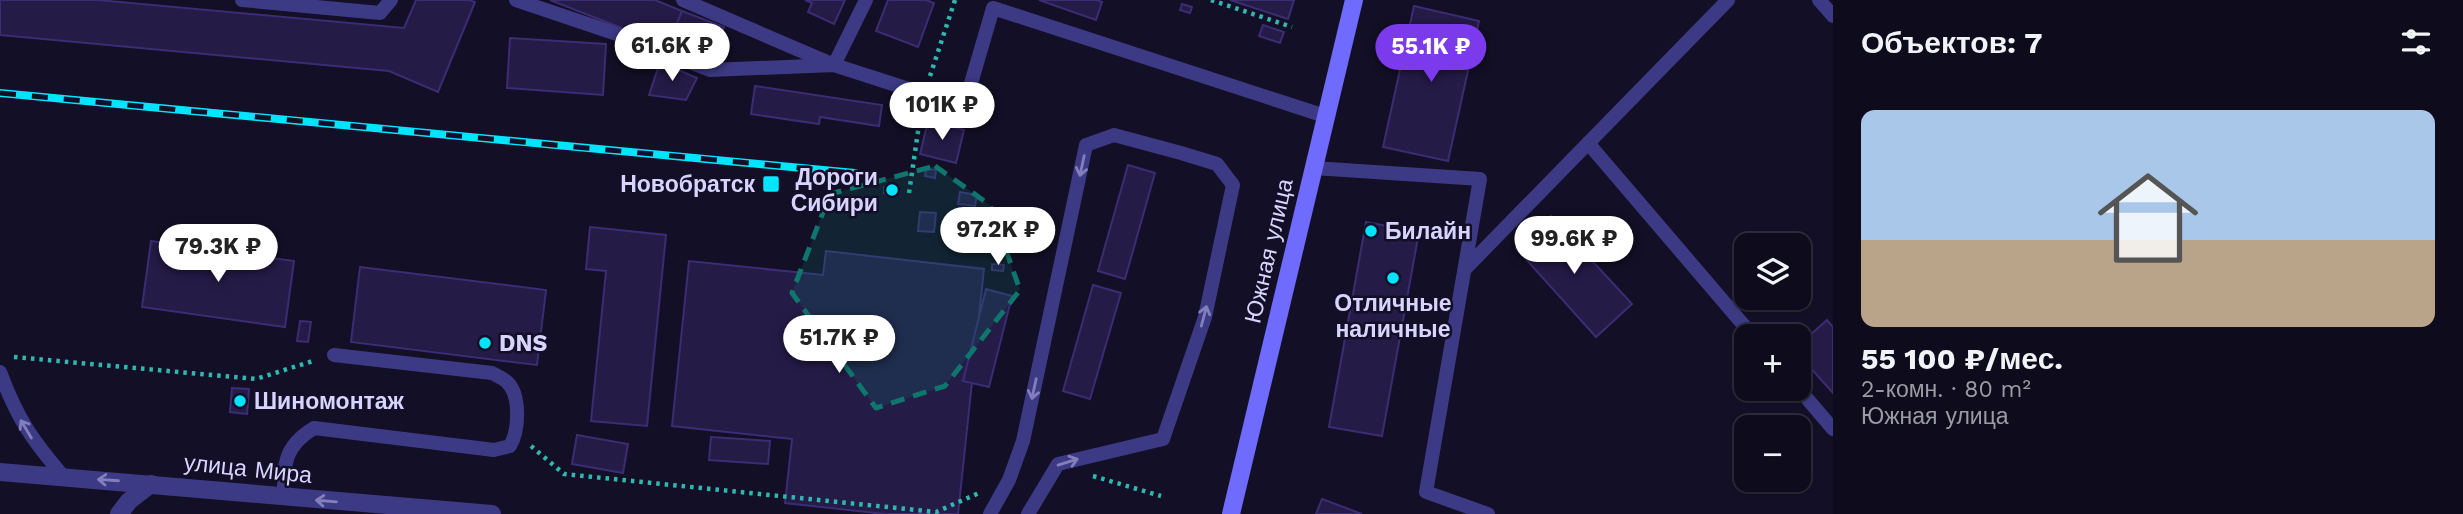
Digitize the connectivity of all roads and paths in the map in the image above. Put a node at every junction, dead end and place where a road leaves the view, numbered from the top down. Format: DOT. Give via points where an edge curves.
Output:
graph roads {
  1 [pos="242,0"];
  2 [pos="391,0"];
  3 [pos="516,0"];
  4 [pos="683,0"];
  5 [pos="866,0"];
  6 [pos="1212,0"];
  7 [pos="1354,0"];
  8 [pos="1819,0"];
  9 [pos="1719,3"];
  10 [pos="1833,16"];
  11 [pos="1292,27"];
  12 [pos="834,65"];
  13 [pos="1325,116"];
  14 [pos="1588,143"];
  15 [pos="1314,168"];
  16 [pos="1464,270"];
  17 [pos="1744,324"];
  18 [pos="334,355"];
  19 [pos="13,357"];
  20 [pos="0,372"];
  21 [pos="1809,401"];
  22 [pos="1833,429"];
  23 [pos="517,434"];
  24 [pos="0,472"];
  25 [pos="1052,474"];
  26 [pos="64,477"];
  27 [pos="1009,480"];
  28 [pos="152,484"];
  29 [pos="1161,496"];
  30 [pos="284,497"];
  31 [pos="119,514"];
  32 [pos="492,514"];
  33 [pos="990,514"];
  34 [pos="1028,514"];
  35 [pos="1231,514"];
  36 [pos="1489,514"];
  1 -- 2 [label="lane" via="380,13"];
  3 -- 12 [label="lane" via="710,70"];
  4 -- 12 [label="lane"];
  5 -- 12 [label="lane"];
  6 -- 11 [label="path"];
  7 -- 13 [label="main road, Южная улица"];
  8 -- 10 [label="lane"];
  9 -- 14 [label="lane"];
  12 -- 13 [label="lane" via="965,104 993,8"];
  13 -- 15 [label="main road, Южная улица"];
  14 -- 16 [label="lane"];
  14 -- 17 [label="lane"];
  15 -- 16 [label="lane" via="1480,179"];
  15 -- 35 [label="main road, Южная улица"];
  16 -- 36 [label="lane" via="1426,492"];
  18 -- 19 [label="path" via="256,379"];
  18 -- 23 [label="lane" via="492,373 509,384 516,404"];
  26 -- 20 [label="lane, one-way" via="30,436"];
  21 -- 22 [label="lane"];
  23 -- 27 [label="path" via="564,474 936,512"];
  23 -- 30 [label="lane" via="510,446 495,450 314,428 291,447 285,460"];
  24 -- 26 [label="street, улица Мира"];
  25 -- 27 [label="lane, one-way" via="1058,464 1163,439 1205,317 1233,185 1217,164 1114,135 1086,145 1023,441"];
  25 -- 29 [label="path" via="1084,474"];
  25 -- 34 [label="lane"];
  28 -- 26 [label="street, улица Мира, one-way"];
  27 -- 33 [label="lane"];
  28 -- 30 [label="street, улица Мира"];
  28 -- 31 [label="street"];
  32 -- 30 [label="street, улица Мира, one-way"];
}
